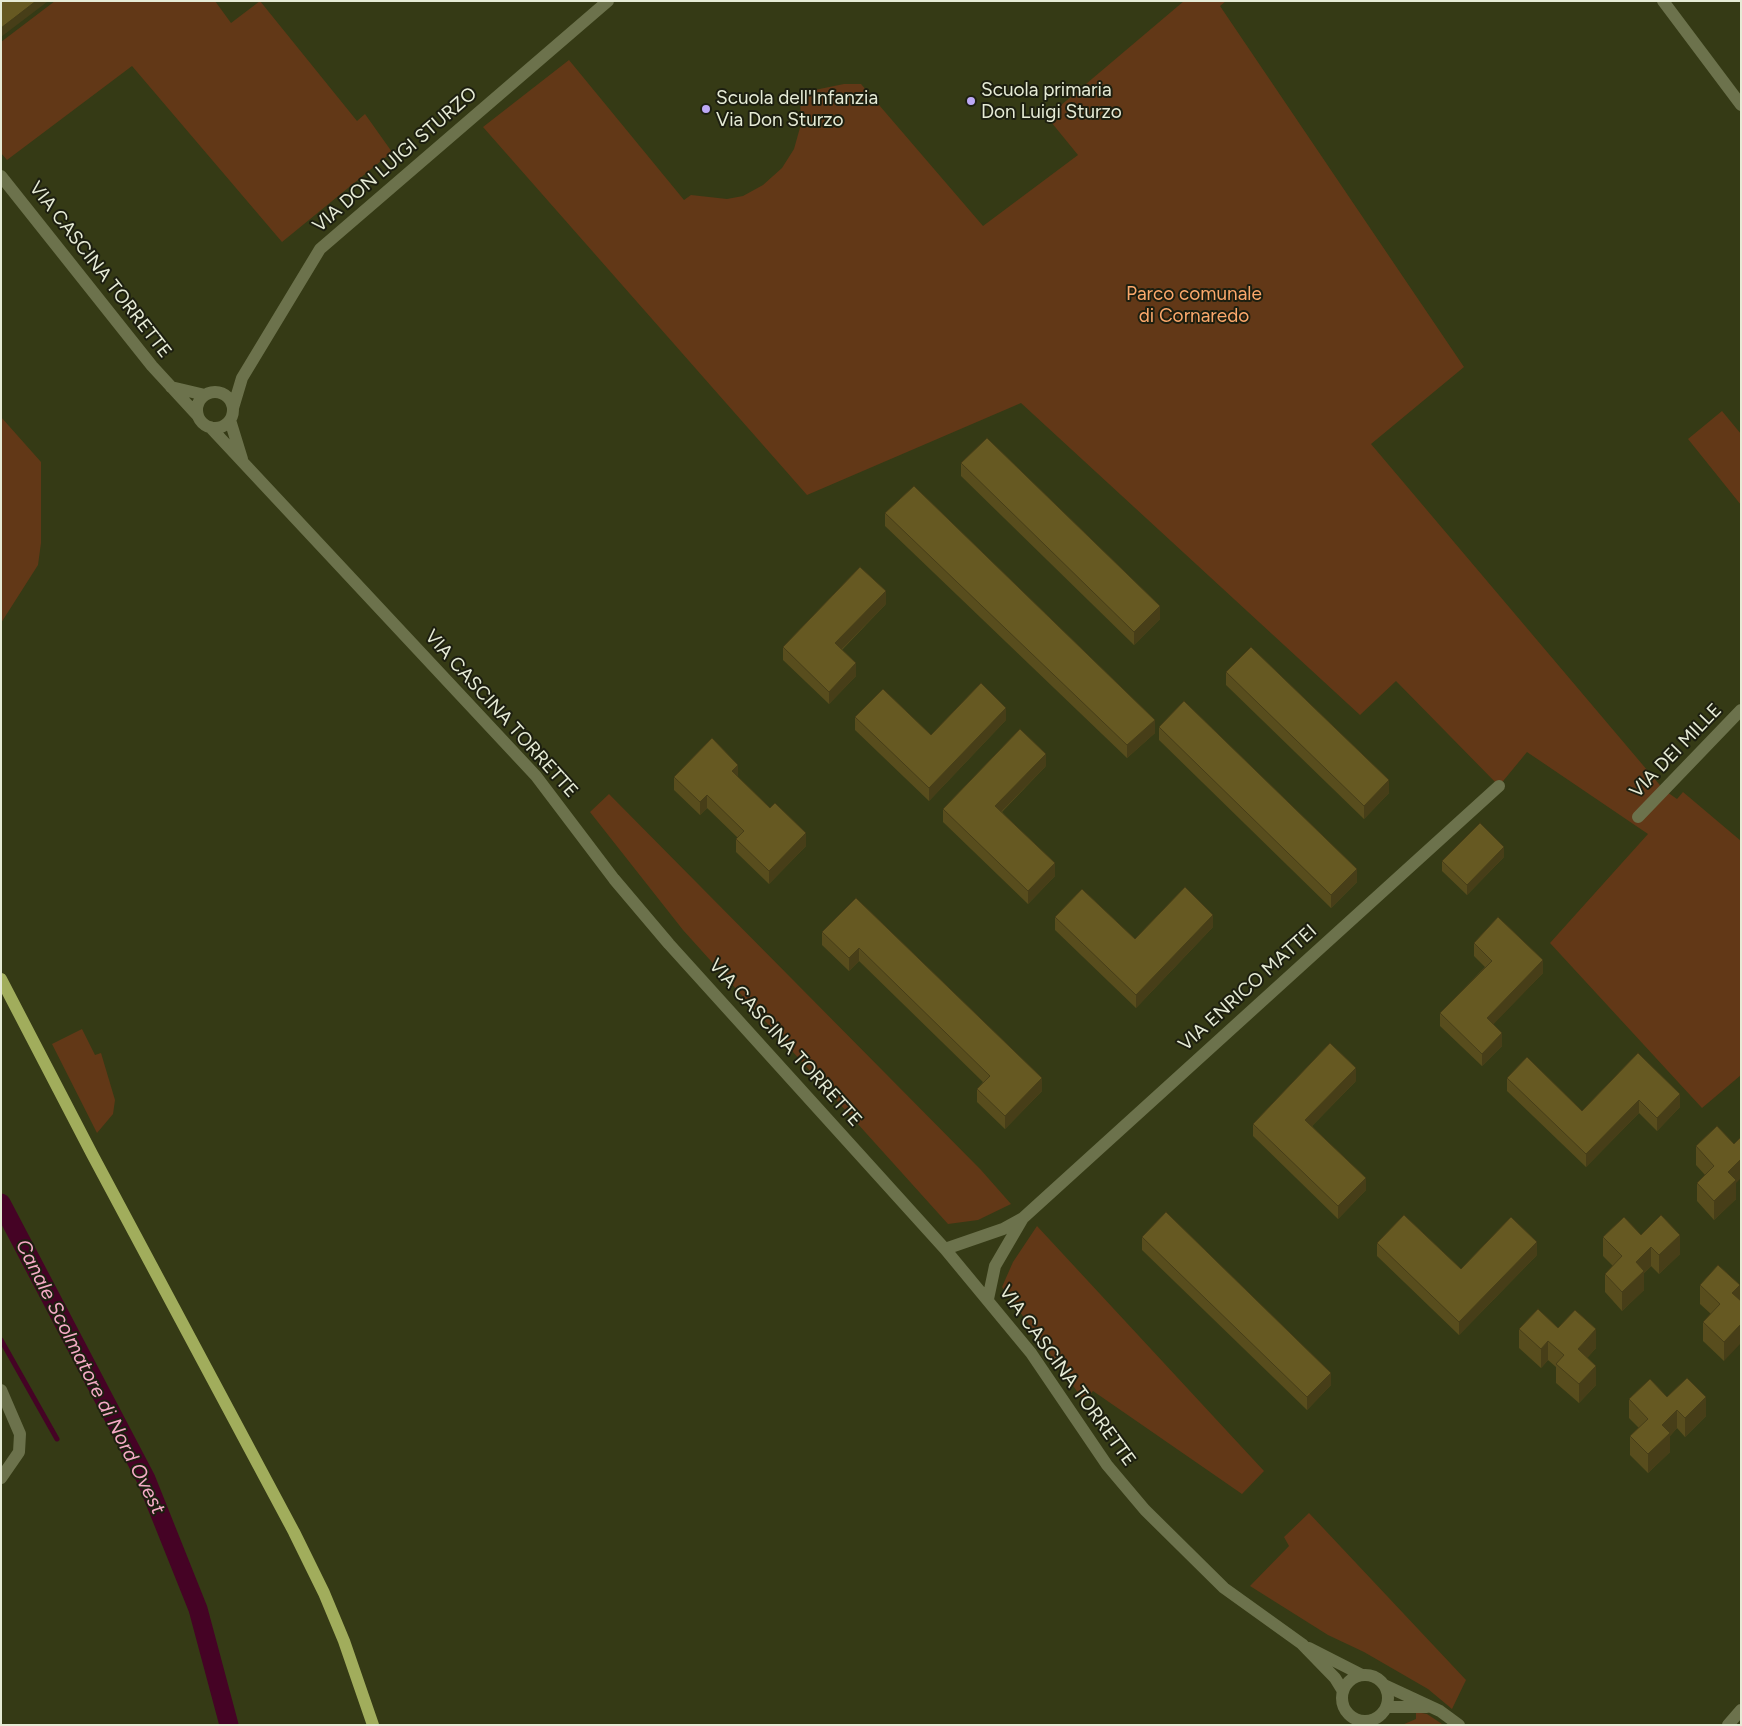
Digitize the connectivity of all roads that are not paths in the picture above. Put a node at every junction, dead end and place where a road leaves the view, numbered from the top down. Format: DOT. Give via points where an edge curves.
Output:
graph roads {
  1 [pos="608,1"];
  2 [pos="1663,1"];
  3 [pos="1741,105"];
  4 [pos="1,176"];
  5 [pos="242,378"];
  6 [pos="171,387"];
  7 [pos="211,394"];
  8 [pos="232,414"];
  9 [pos="198,416"];
  10 [pos="210,427"];
  11 [pos="242,461"];
  12 [pos="1741,710"];
  13 [pos="1499,786"];
  14 [pos="1638,817"];
  15 [pos="1,979"];
  16 [pos="1023,1218"];
  17 [pos="945,1249"];
  18 [pos="988,1299"];
  19 [pos="1,1390"];
  20 [pos="3,1476"];
  21 [pos="1302,1644"];
  22 [pos="1362,1675"];
  23 [pos="1384,1685"];
  24 [pos="1343,1691"];
  25 [pos="1386,1707"];
  26 [pos="1430,1707"];
  27 [pos="1345,1708"];
  28 [pos="1741,1710"];
  29 [pos="1369,1722"];
  30 [pos="373,1725"];
  31 [pos="1345,1725"];
  32 [pos="1459,1725"];
  33 [pos="1728,1725"];
  1 -- 5 [label="street, VIA DON LUIGI STURZO" via="320,249"];
  2 -- 3 [label="street"];
  4 -- 6 [label="street, VIA CASCINA TORRETTE"];
  5 -- 7 [label="street, VIA DON LUIGI STURZO"];
  5 -- 8 [label="street, VIA DON LUIGI STURZO"];
  6 -- 7 [label="street, VIA CASCINA TORRETTE"];
  6 -- 9 [label="street, VIA CASCINA TORRETTE"];
  7 -- 8 [label="street" via="228,397"];
  7 -- 9 [label="street" via="198,404"];
  8 -- 10 [label="street" via="221,427"];
  8 -- 11 [label="street, VIA CASCINA TORRETTE"];
  9 -- 10 [label="street"];
  10 -- 11 [label="street, VIA CASCINA TORRETTE"];
  11 -- 17 [label="street, VIA CASCINA TORRETTE" via="536,776 614,879 669,944"];
  12 -- 14 [label="street, VIA DEI MILLE"];
  13 -- 16 [label="street, VIA ENRICO MATTEI"];
  15 -- 30 [label="main road" via="294,1532 344,1641"];
  16 -- 17 [label="street, VIA ENRICO MATTEI" via="986,1236"];
  16 -- 18 [label="street, VIA ENRICO MATTEI" via="995,1266"];
  17 -- 18 [label="street, VIA CASCINA TORRETTE"];
  18 -- 21 [label="street, VIA CASCINA TORRETTE" via="1031,1353 1107,1465 1145,1510 1224,1588"];
  19 -- 20 [label="street" via="20,1434 19,1452"];
  21 -- 22 [label="street, VIA CASCINA TORRETTE"];
  21 -- 24 [label="street, VIA CASCINA TORRETTE" via="1335,1678"];
  22 -- 23 [label="street" via="1375,1677"];
  22 -- 24 [label="street" via="1350,1680"];
  23 -- 25 [label="street"];
  23 -- 26 [label="street"];
  24 -- 27 [label="street"];
  25 -- 26 [label="street"];
  25 -- 29 [label="street"];
  26 -- 32 [label="street"];
  27 -- 29 [label="street" via="1355,1718"];
  27 -- 31 [label="street"];
  28 -- 33 [label="street"];
}
